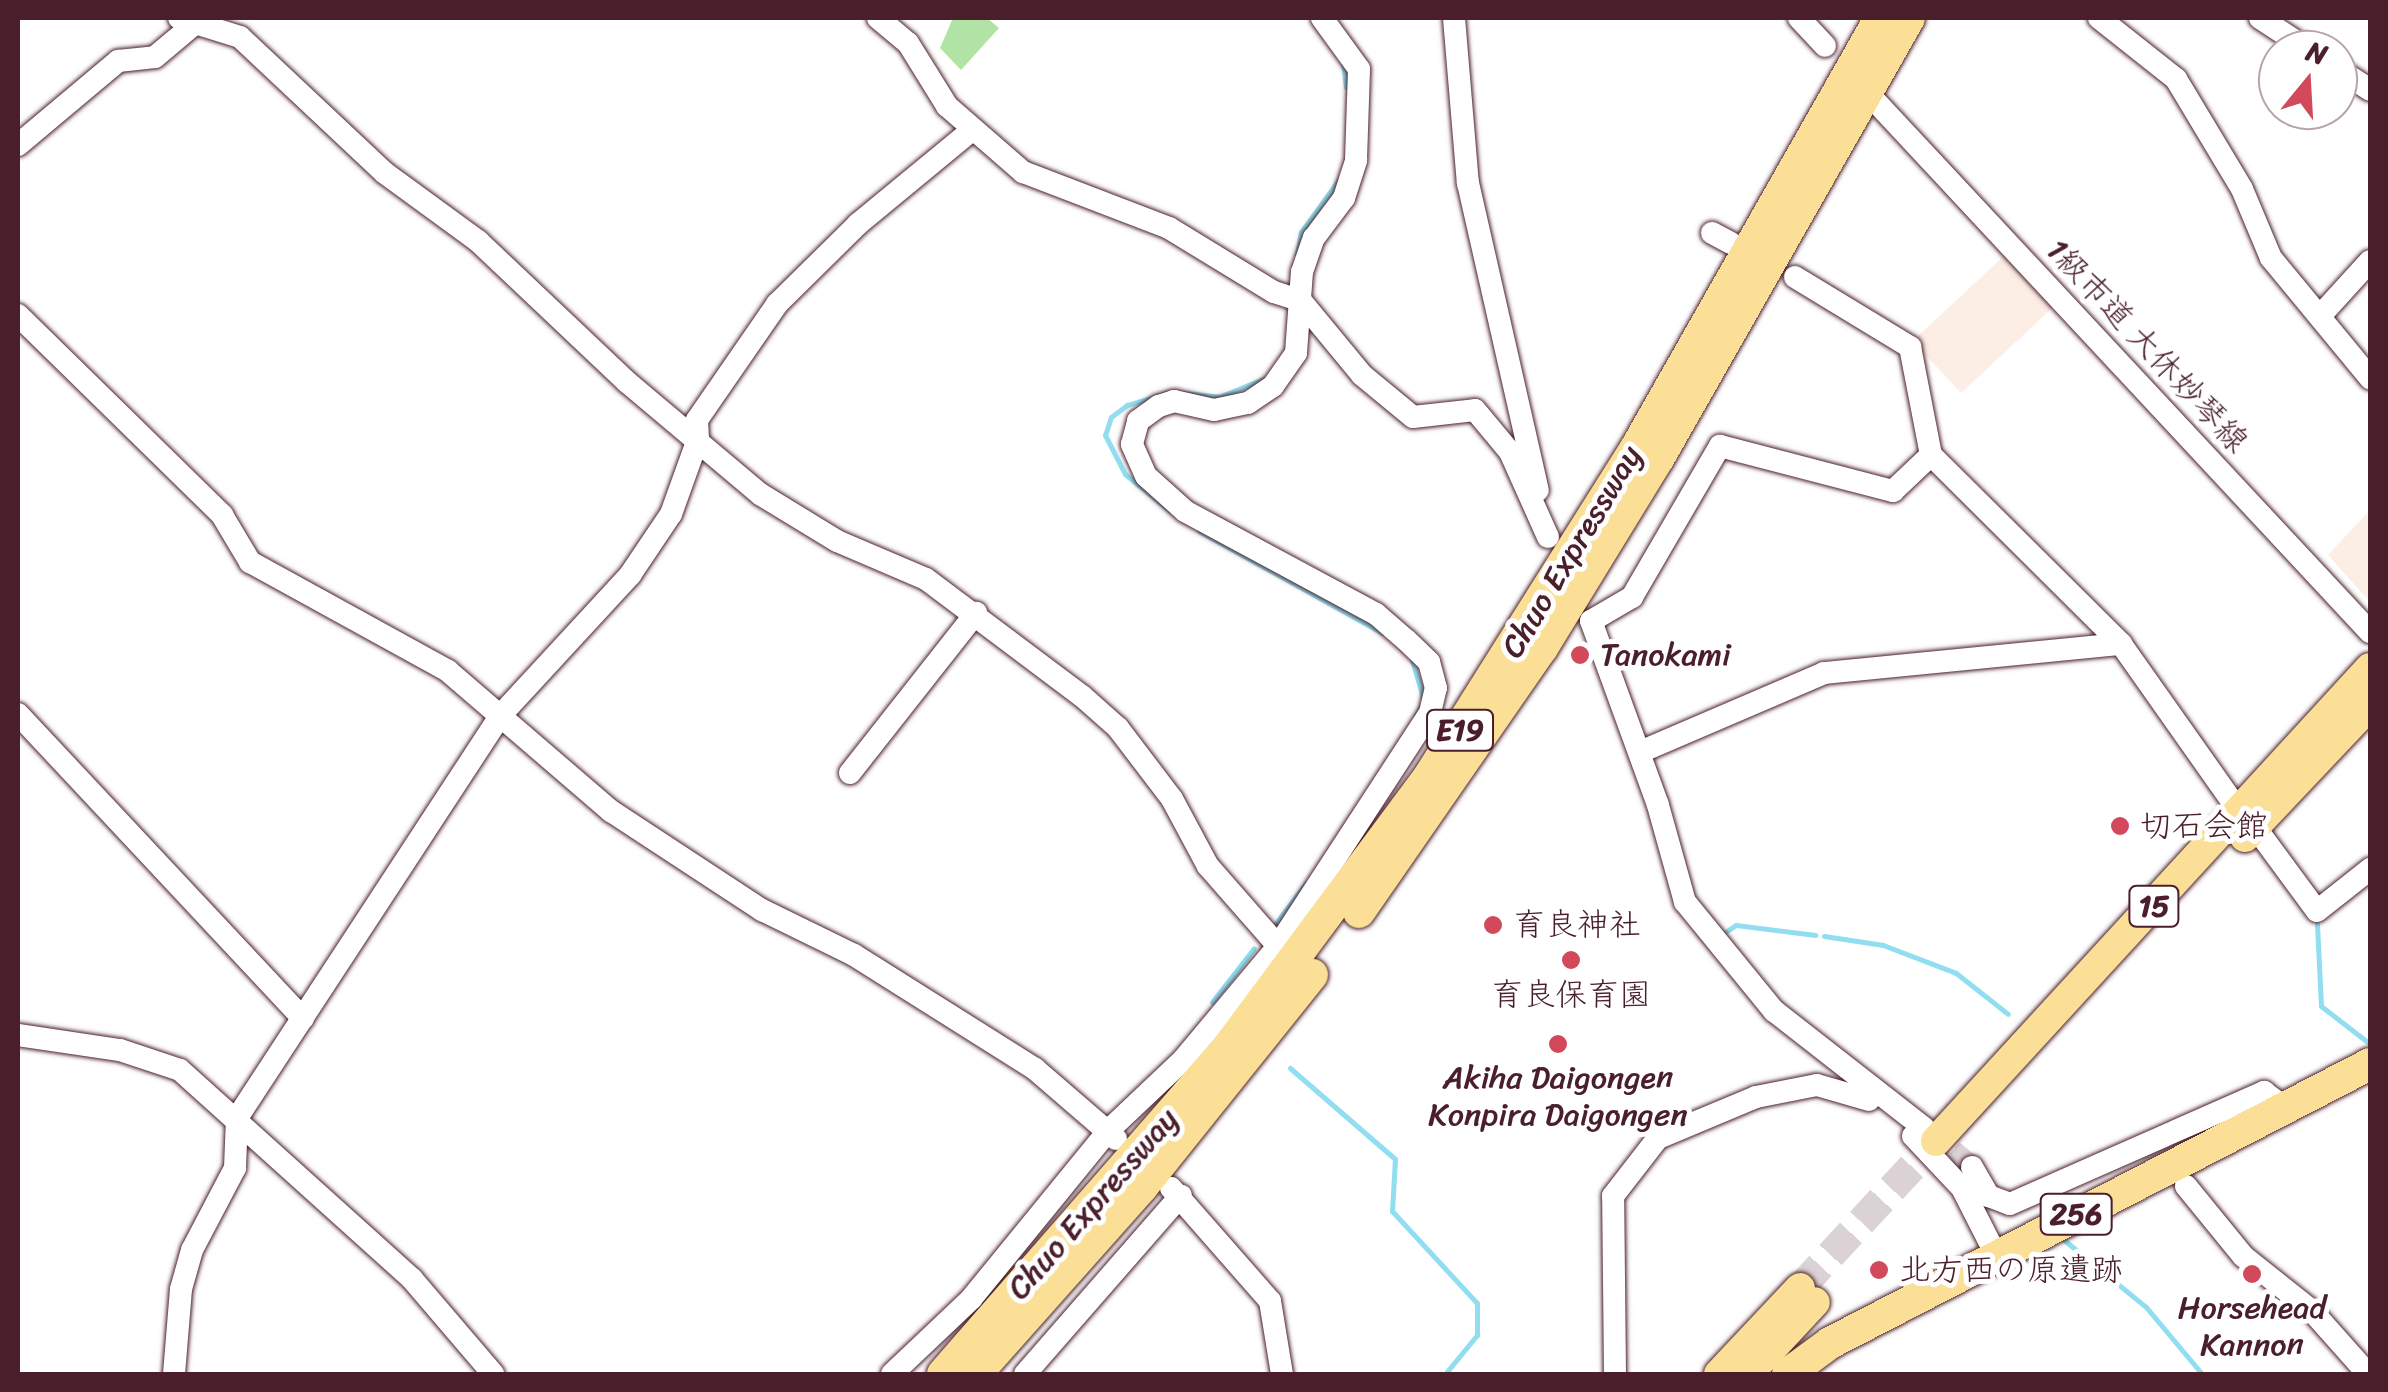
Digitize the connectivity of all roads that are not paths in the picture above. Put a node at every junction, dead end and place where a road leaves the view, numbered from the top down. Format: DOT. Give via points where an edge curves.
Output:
graph roads {
  1 [pos="878,18"];
  2 [pos="1322,18"];
  3 [pos="1454,18"];
  4 [pos="1799,18"];
  5 [pos="1880,18"];
  6 [pos="1909,18"];
  7 [pos="2098,18"];
  8 [pos="186,21"];
  9 [pos="247,27"];
  10 [pos="1825,46"];
  11 [pos="1877,104"];
  12 [pos="971,131"];
  13 [pos="18,145"];
  14 [pos="2370,261"];
  15 [pos="1795,278"];
  16 [pos="1301,300"];
  17 [pos="18,315"];
  18 [pos="2320,316"];
  19 [pos="2370,378"];
  20 [pos="698,439"];
  21 [pos="1930,454"];
  22 [pos="976,613"];
  23 [pos="2370,632"];
  24 [pos="2121,644"];
  25 [pos="2370,668"];
  26 [pos="2370,705"];
  27 [pos="18,715"];
  28 [pos="500,716"];
  29 [pos="1640,752"];
  30 [pos="850,773"];
  31 [pos="2248,820"];
  32 [pos="2370,869"];
  33 [pos="1278,946"];
  34 [pos="303,1019"];
  35 [pos="18,1035"];
  36 [pos="2370,1064"];
  37 [pos="2284,1108"];
  38 [pos="237,1118"];
  39 [pos="1116,1138"];
  40 [pos="1946,1148"];
  41 [pos="2186,1186"];
  42 [pos="1996,1255"];
  43 [pos="174,1374"];
  44 [pos="493,1374"];
  45 [pos="892,1374"];
  46 [pos="943,1374"];
  47 [pos="976,1374"];
  48 [pos="1024,1374"];
  49 [pos="1282,1374"];
  50 [pos="1615,1374"];
  51 [pos="1718,1374"];
  52 [pos="1748,1374"];
  53 [pos="1788,1374"];
  54 [pos="2368,1374"];
  1 -- 12 [label="street" via="908,43 946,106"];
  2 -- 16 [label="street" via="1358,68 1356,160 1344,198 1314,238"];
  3 -- 16 [label="street" via="1468,183 1548,537 1510,452 1474,410 1413,417 1362,375"];
  4 -- 10 [label="street"];
  5 -- 46 [label="highway, Chuo Expressway / E19" via="1636,448 1430,775 1229,1046"];
  6 -- 47 [label="highway, Chuo Expressway / E19" via="1658,459 1449,789 1203,1114"];
  7 -- 18 [label="street" via="2176,78 2242,189 2271,258"];
  8 -- 9 [label="street"];
  8 -- 13 [label="street" via="155,57 118,60"];
  9 -- 20 [label="street" via="385,173 478,241 627,382"];
  11 -- 23 [label="street, 1級市道 大休妙琴線"];
  12 -- 16 [label="street" via="1023,172 1168,228 1274,292"];
  12 -- 20 [label="street" via="858,224 778,304 697,420"];
  14 -- 18 [label="street"];
  15 -- 21 [label="street" via="1910,347"];
  16 -- 33 [label="street" via="1296,353 1274,386 1233,408 1159,406 1131,432 1136,461 1185,511 1376,614 1429,662 1436,688 1430,713"];
  17 -- 28 [label="street" via="222,515 250,562 448,671"];
  18 -- 19 [label="street"];
  20 -- 22 [label="street" via="800,521 910,570"];
  20 -- 28 [label="street" via="671,514 630,576"];
  21 -- 24 [label="street"];
  21 -- 29 [label="street" via="1893,490 1720,446 1632,598 1592,622"];
  22 -- 30 [label="street"];
  22 -- 33 [label="street" via="1118,728 1172,799 1208,866"];
  24 -- 29 [label="street" via="1824,673"];
  24 -- 31 [label="street"];
  25 -- 31 [label="main road, 15"];
  26 -- 31 [label="main road, 15"];
  27 -- 34 [label="street"];
  28 -- 34 [label="street"];
  28 -- 39 [label="street" via="658,843 762,910 854,954 1035,1069"];
  29 -- 40 [label="street" via="1684,902 1774,1011"];
  31 -- 32 [label="street" via="2317,911"];
  31 -- 40 [label="main road, 15"];
  33 -- 39 [label="street"];
  34 -- 38 [label="street"];
  35 -- 38 [label="street" via="120,1050 180,1070"];
  36 -- 37 [label="highway, 256"];
  37 -- 40 [label="street" via="2264,1092 2010,1204 1989,1196"];
  37 -- 42 [label="highway, 256"];
  38 -- 43 [label="street" via="234,1168 192,1250 181,1289"];
  38 -- 44 [label="street" via="412,1279"];
  39 -- 45 [label="street" via="971,1299"];
  41 -- 54 [label="street" via="2243,1256 2312,1311"];
  42 -- 50 [label="street" via="1942,1161 1883,1110 1834,1085 1756,1097 1658,1138 1617,1184"];
  42 -- 53 [label="highway, 256" via="1830,1343"];
  48 -- 49 [label="street" via="1174,1190 1270,1301"];
  51 -- 52 [label="main road" via="1808,1295"];
}
